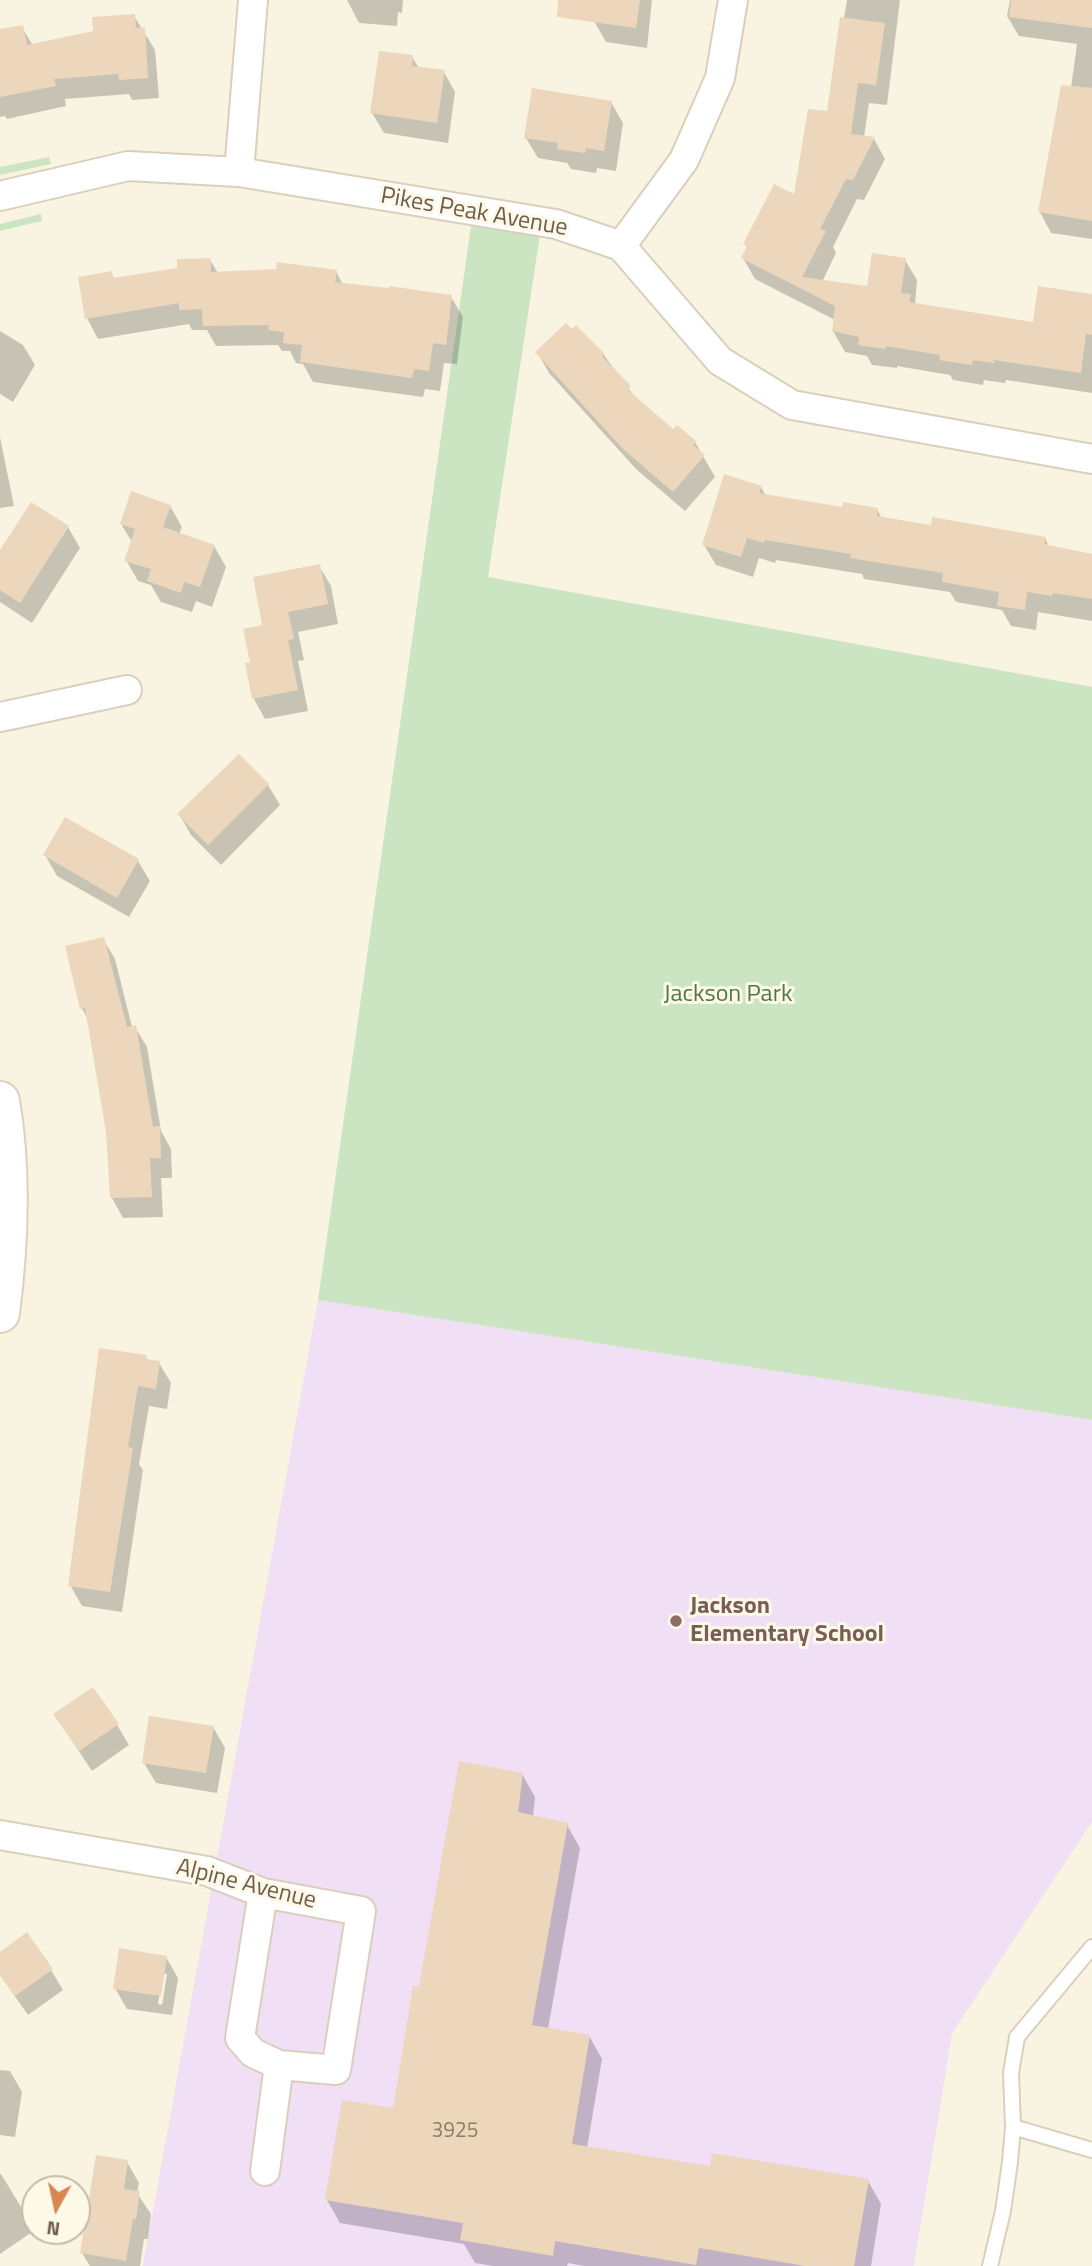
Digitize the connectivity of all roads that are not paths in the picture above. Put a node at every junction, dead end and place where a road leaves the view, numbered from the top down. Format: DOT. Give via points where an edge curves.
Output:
graph roads {
  1 [pos="253,0"];
  2 [pos="733,0"];
  3 [pos="239,172"];
  4 [pos="0,196"];
  5 [pos="621,246"];
  6 [pos="1092,459"];
  7 [pos="127,690"];
  8 [pos="0,717"];
  9 [pos="0,1101"];
  10 [pos="0,1313"];
  11 [pos="0,1835"];
  12 [pos="263,1893"];
  13 [pos="1092,1947"];
  14 [pos="279,2066"];
  15 [pos="1013,2127"];
  16 [pos="1092,2150"];
  17 [pos="265,2171"];
  18 [pos="990,2266"];
  1 -- 3 [label="street"];
  2 -- 5 [label="street" via="720,78 684,160"];
  3 -- 4 [label="street, Pikes Peak Avenue" via="128,166"];
  3 -- 5 [label="street, Pikes Peak Avenue" via="556,224"];
  5 -- 6 [label="street" via="720,361 792,405"];
  7 -- 8 [label="street"];
  9 -- 10 [label="main road" via="8,1196"];
  11 -- 12 [label="street, Alpine Avenue" via="206,1871"];
  12 -- 14 [label="street" via="240,2038 253,2053"];
  12 -- 14 [label="street, Alpine Avenue" via="361,1912 336,2070"];
  13 -- 15 [label="lane" via="1017,2037 1011,2073"];
  14 -- 17 [label="street"];
  15 -- 16 [label="lane"];
  15 -- 18 [label="lane" via="1003,2211"];
}
